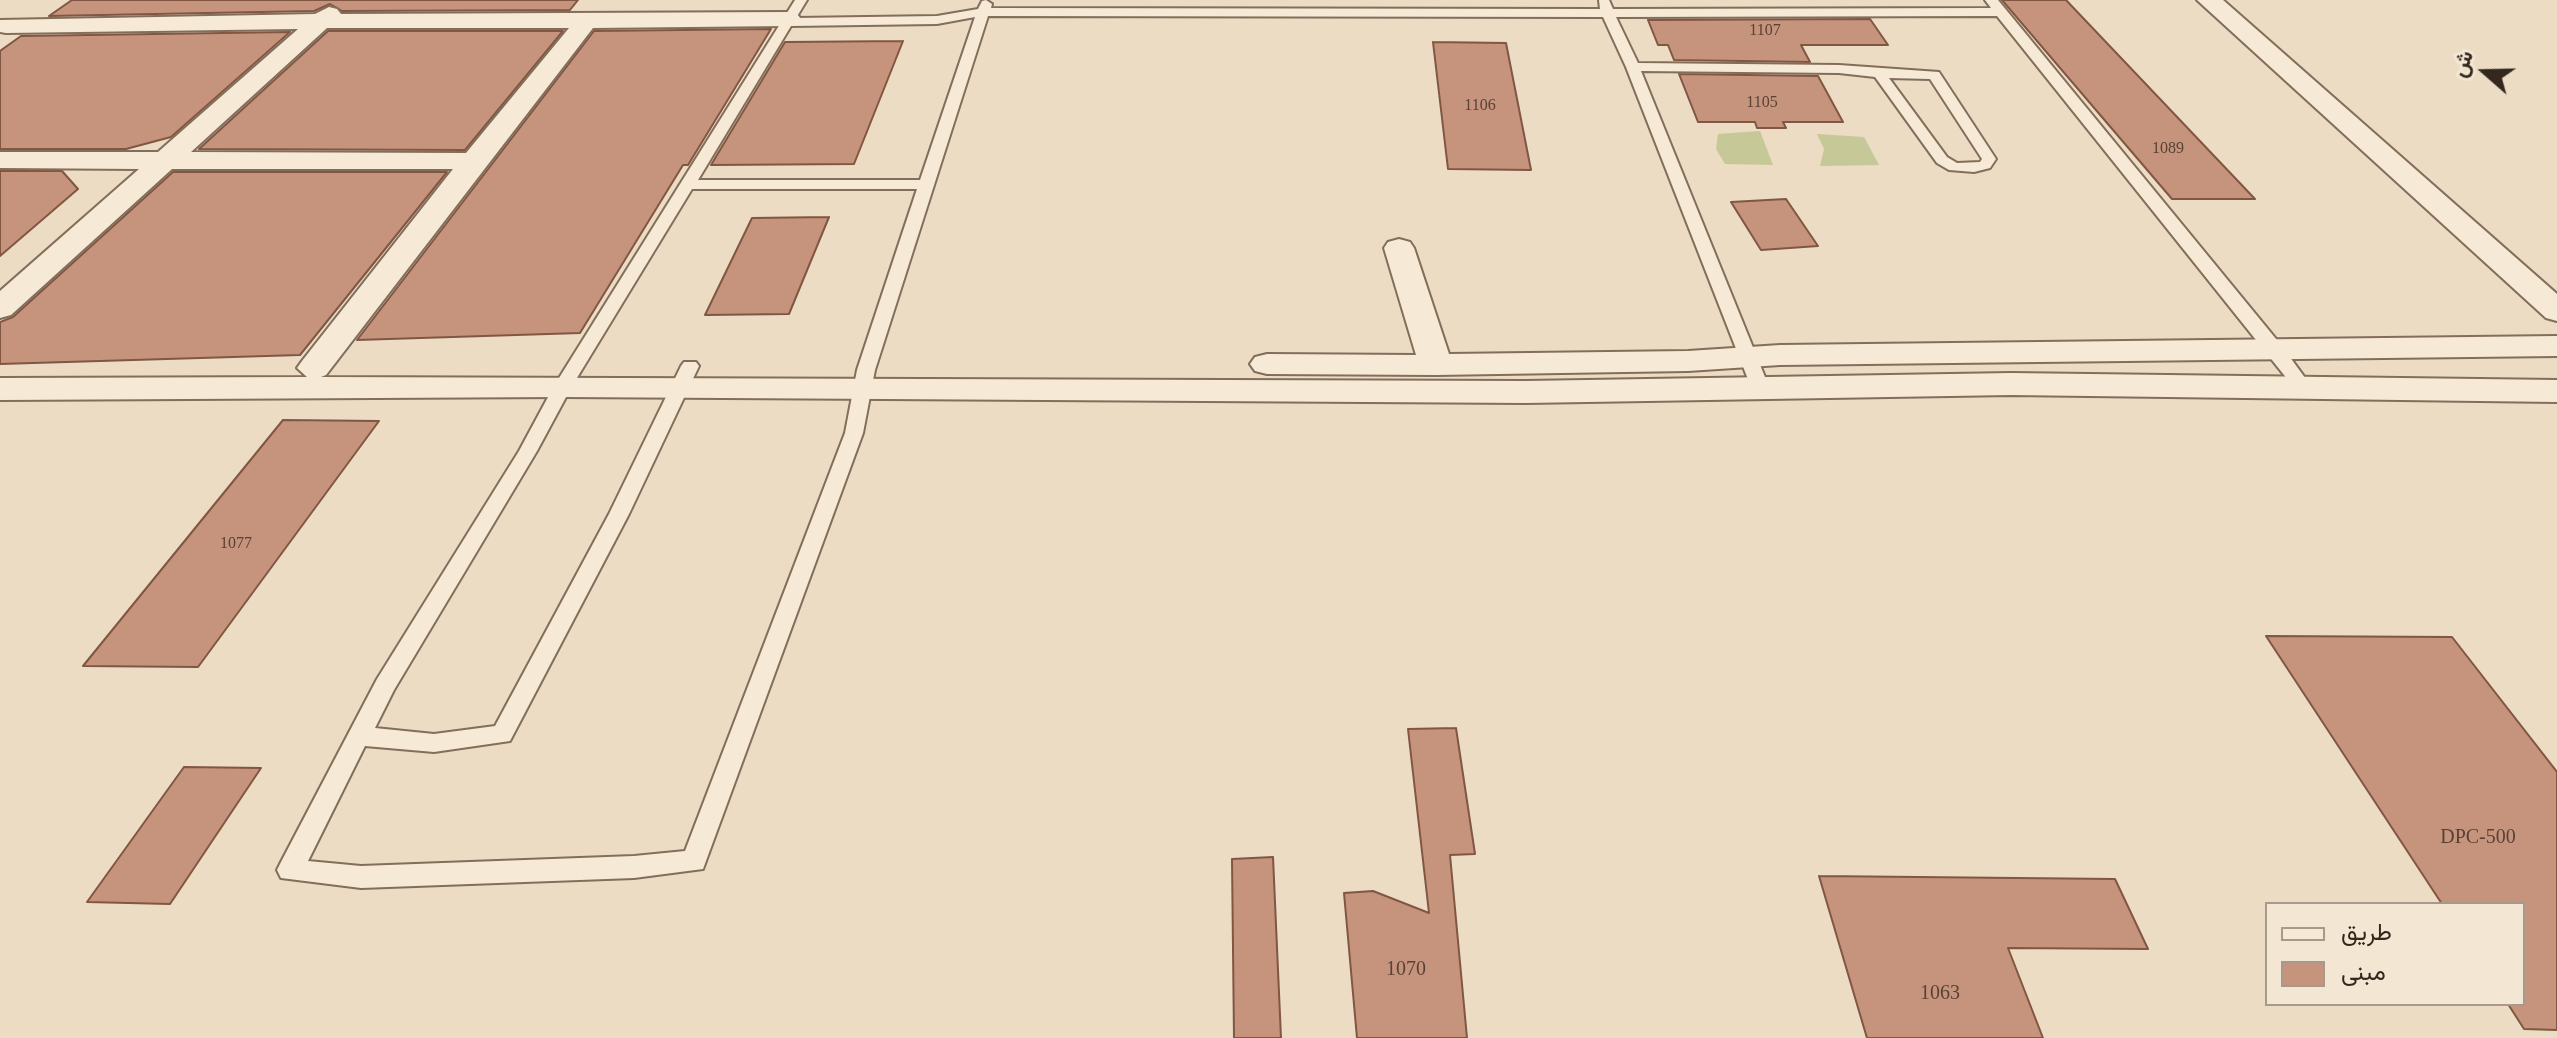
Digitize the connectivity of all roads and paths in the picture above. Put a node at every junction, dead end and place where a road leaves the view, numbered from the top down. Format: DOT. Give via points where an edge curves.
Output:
graph roads {
  1 [pos="45,0"];
  2 [pos="54,0"];
  3 [pos="344,0"];
  4 [pos="597,0"];
  5 [pos="606,0"];
  6 [pos="2209,0"];
  7 [pos="985,6"];
  8 [pos="1606,6"];
  9 [pos="1996,6"];
  10 [pos="791,17"];
  11 [pos="315,20"];
  12 [pos="577,26"];
  13 [pos="5,31"];
  14 [pos="1633,67"];
  15 [pos="1879,74"];
  16 [pos="0,160"];
  17 [pos="153,165"];
  18 [pos="464,166"];
  19 [pos="0,169"];
  20 [pos="688,184"];
  21 [pos="927,185"];
  22 [pos="1399,248"];
  23 [pos="2521,278"];
  24 [pos="0,294"];
  25 [pos="0,308"];
  26 [pos="2557,311"];
  27 [pos="2557,346"];
  28 [pos="2494,348"];
  29 [pos="2275,349"];
  30 [pos="1746,356"];
  31 [pos="1436,365"];
  32 [pos="306,368"];
  33 [pos="571,374"];
  34 [pos="0,375"];
  35 [pos="685,376"];
  36 [pos="864,379"];
  37 [pos="2302,386"];
  38 [pos="1760,387"];
  39 [pos="0,389"];
  40 [pos="2553,389"];
  41 [pos="360,736"];
  1 -- 13 [label="street"];
  2 -- 13 [label="street"];
  3 -- 11 [label="street"];
  4 -- 12 [label="street"];
  5 -- 12 [label="street"];
  6 -- 23 [label="street"];
  7 -- 8 [label="lane"];
  7 -- 10 [label="lane" via="937,20"];
  7 -- 21 [label="lane"];
  8 -- 9 [label="lane"];
  8 -- 14 [label="lane"];
  9 -- 29 [label="lane"];
  10 -- 12 [label="street"];
  10 -- 20 [label="lane"];
  11 -- 12 [label="street"];
  11 -- 13 [label="street"];
  11 -- 17 [label="street"];
  12 -- 18 [label="street"];
  14 -- 15 [label="lane"];
  14 -- 30 [label="lane"];
  15 -- 15 [label="lane" via="1942,160 1954,167 1985,165 1989,159 1934,75"];
  16 -- 17 [label="street"];
  17 -- 18 [label="street"];
  17 -- 19 [label="street"];
  17 -- 24 [label="street"];
  17 -- 25 [label="street"];
  18 -- 32 [label="street"];
  20 -- 21 [label="lane"];
  20 -- 33 [label="lane"];
  21 -- 36 [label="lane"];
  22 -- 31 [label="street"];
  23 -- 26 [label="street"];
  23 -- 28 [label="street" via="2527,312 2513,334"];
  27 -- 28 [label="street"];
  28 -- 29 [label="street"];
  29 -- 30 [label="street"];
  29 -- 37 [label="lane"];
  30 -- 31 [label="street"];
  30 -- 38 [label="lane"];
  31 -- 36 [label="street" via="1335,363"];
  32 -- 33 [label="street"];
  32 -- 34 [label="street"];
  33 -- 35 [label="street"];
  33 -- 39 [label="street"];
  33 -- 41 [label="lane" via="385,685"];
  35 -- 36 [label="street"];
  35 -- 41 [label="lane" via="619,514 502,734 434,743"];
  36 -- 38 [label="street" via="1526,392"];
  36 -- 41 [label="lane" via="854,433 694,861 361,877 290,870"];
  37 -- 38 [label="street"];
  37 -- 40 [label="street"];
}
